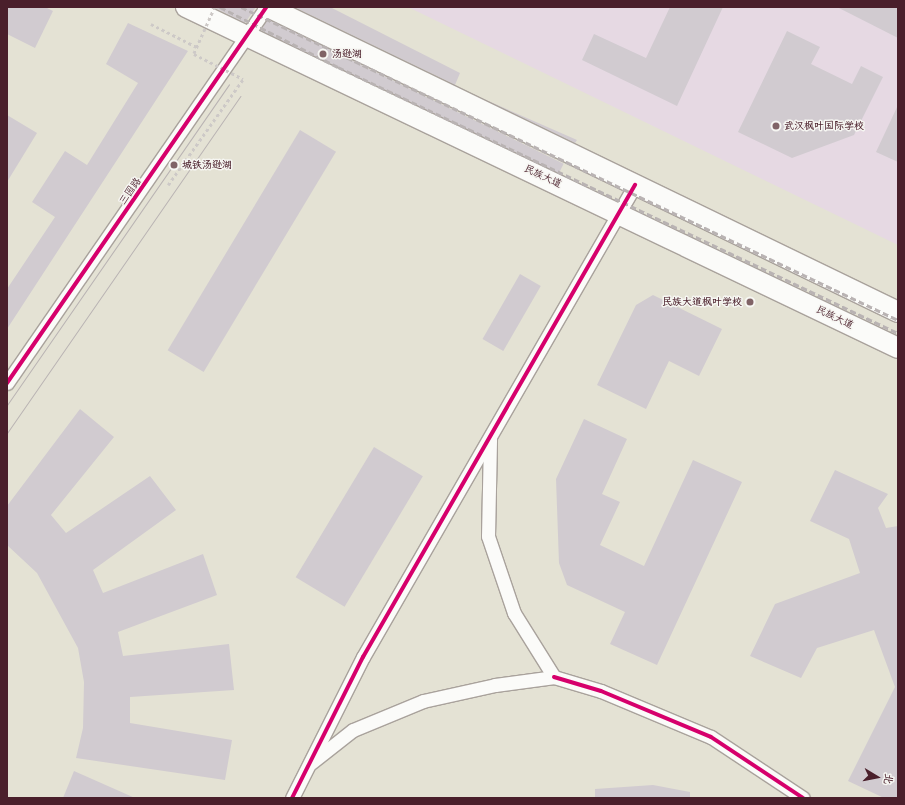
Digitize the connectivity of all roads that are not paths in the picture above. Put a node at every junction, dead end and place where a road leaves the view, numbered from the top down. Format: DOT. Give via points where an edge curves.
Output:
graph roads {
  1 [pos="186,7"];
  2 [pos="267,7"];
  3 [pos="246,36"];
  4 [pos="635,185"];
  5 [pos="619,213"];
  6 [pos="898,312"];
  7 [pos="898,348"];
  8 [pos="7,383"];
  9 [pos="490,437"];
  10 [pos="554,678"];
  11 [pos="308,765"];
  12 [pos="292,798"];
  13 [pos="803,798"];
  1 -- 3 [label="main road, 民族大道"];
  2 -- 3 [label="street, 三园路"];
  2 -- 4 [label="main road"];
  3 -- 5 [label="main road, 民族大道"];
  3 -- 8 [label="street, 三园路"];
  4 -- 5 [label="street"];
  4 -- 6 [label="main road"];
  5 -- 7 [label="main road, 民族大道"];
  5 -- 9 [label="street"];
  9 -- 10 [label="street" via="488,536 514,613"];
  9 -- 11 [label="street" via="363,657"];
  10 -- 11 [label="street" via="495,685 423,701 353,730"];
  10 -- 13 [label="street" via="601,691 711,737"];
  11 -- 12 [label="street"];
}
